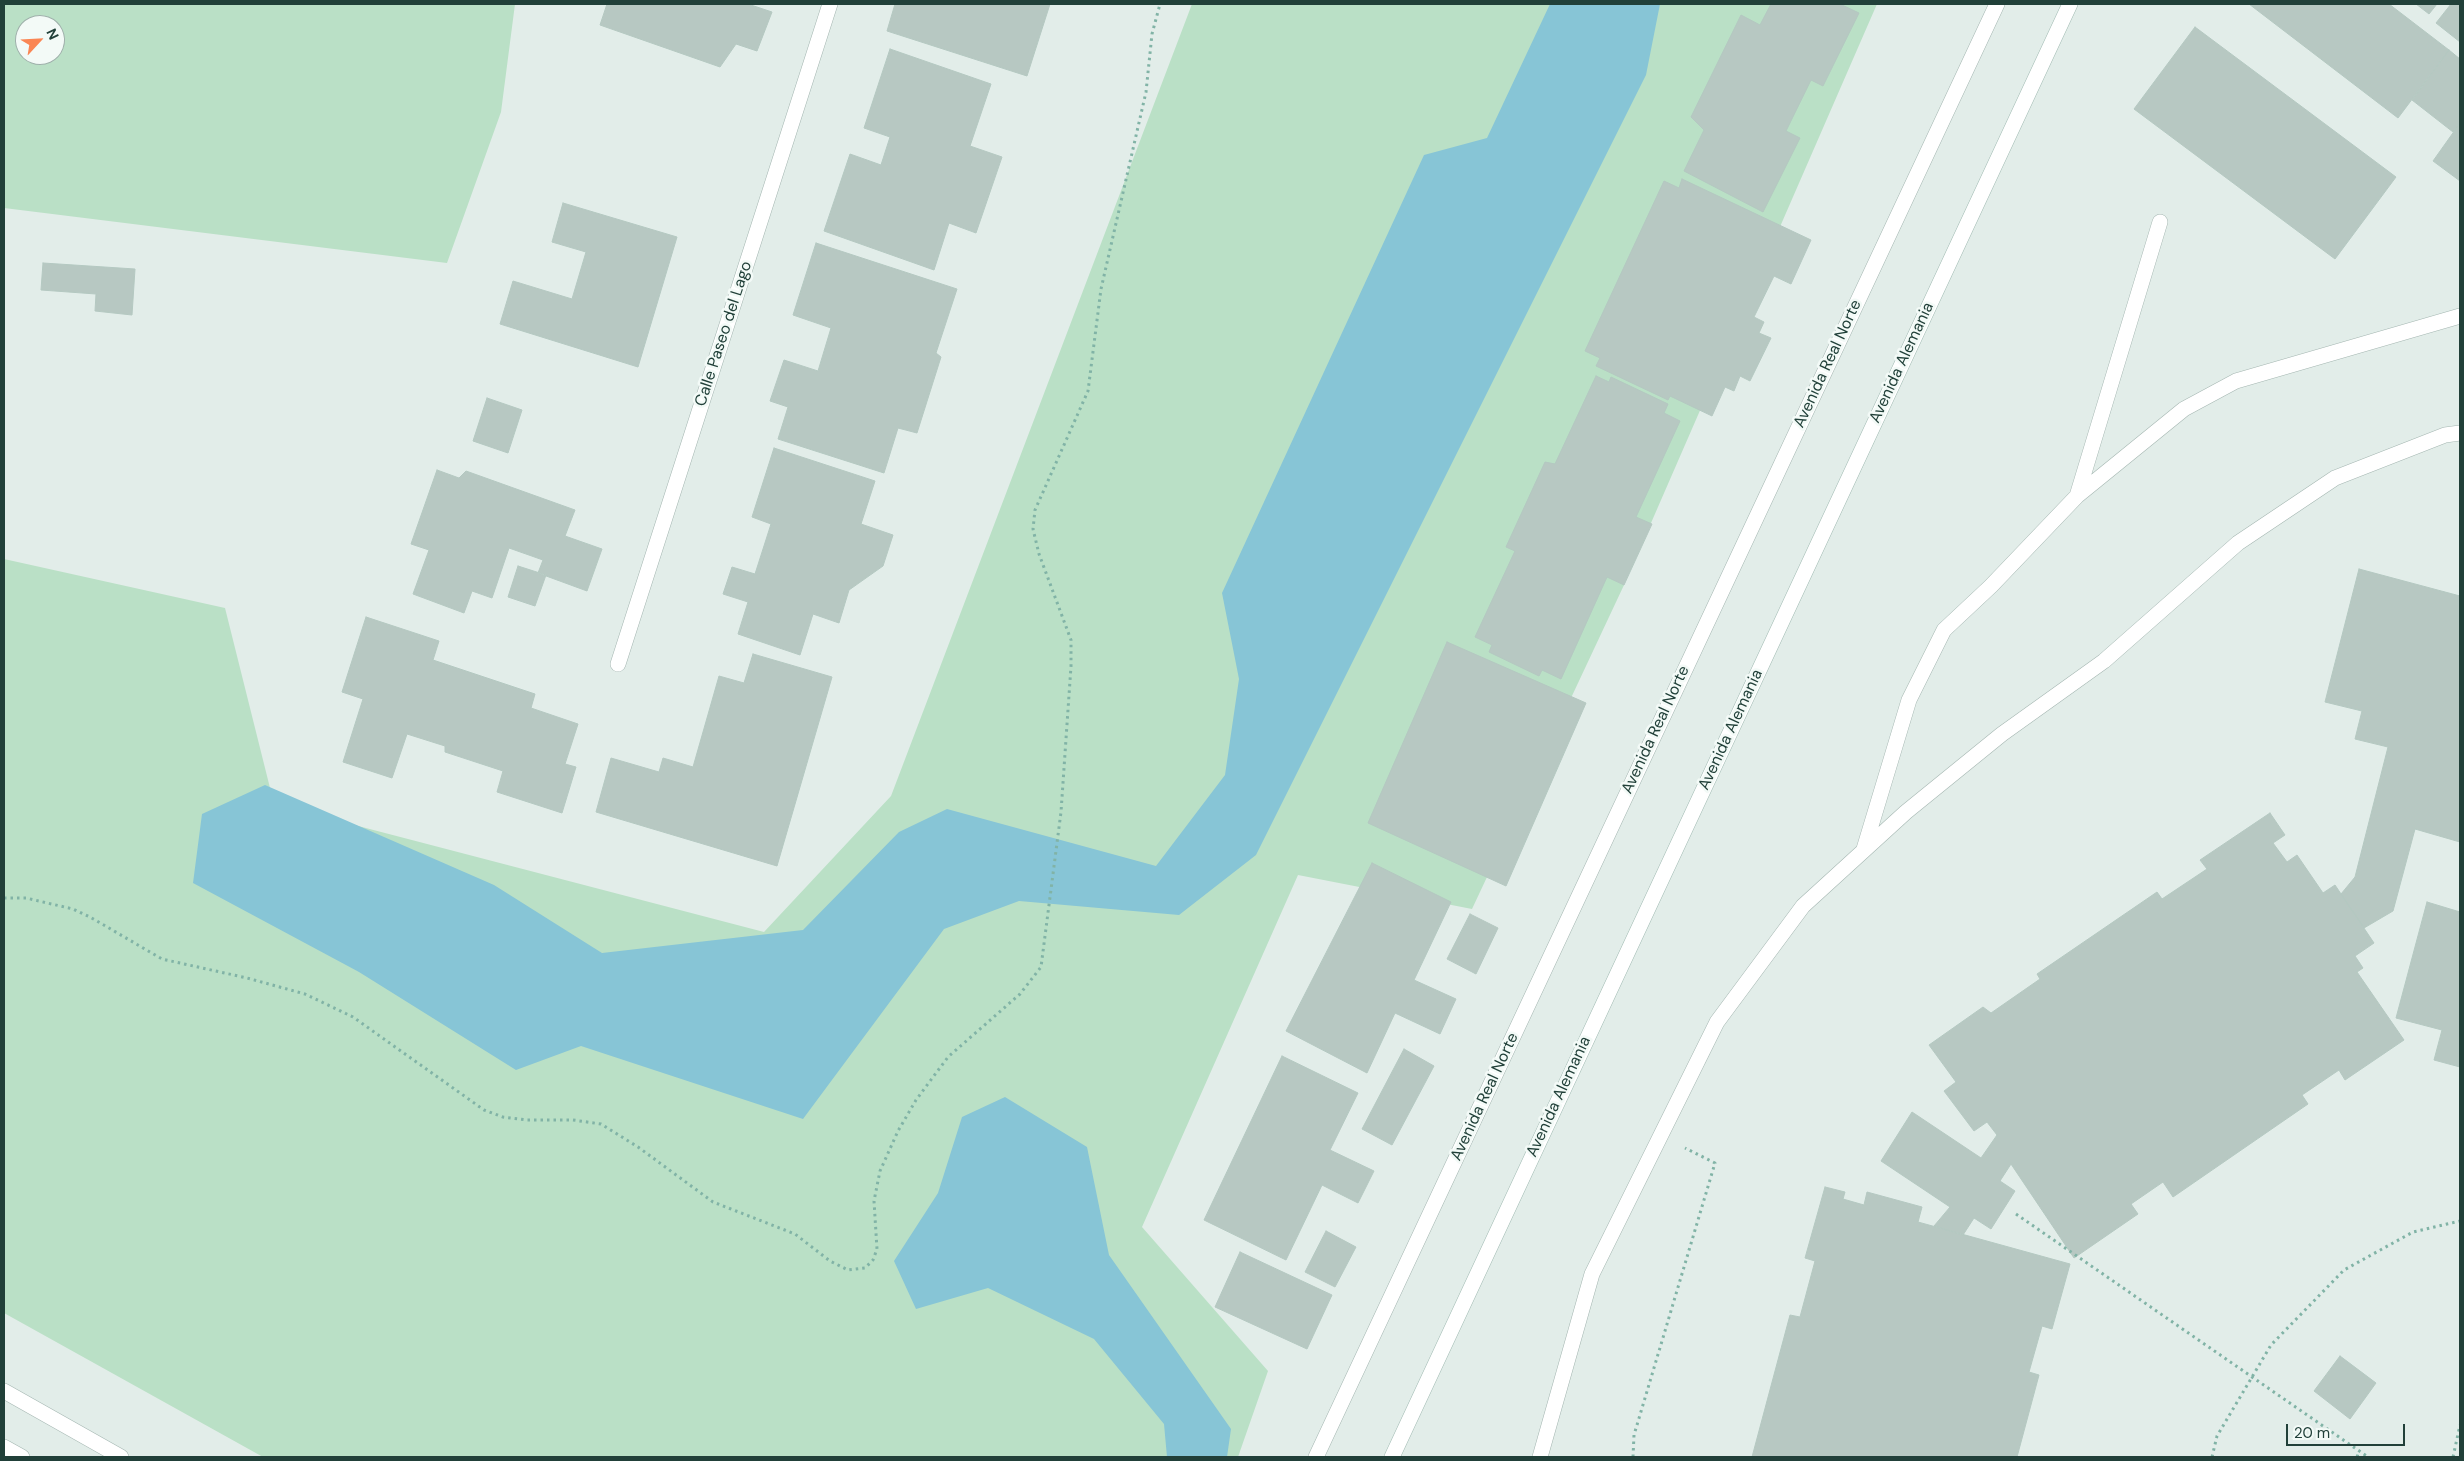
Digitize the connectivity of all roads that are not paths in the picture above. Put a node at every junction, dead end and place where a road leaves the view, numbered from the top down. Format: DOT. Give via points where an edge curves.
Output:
graph roads {
  1 [pos="830,4"];
  2 [pos="1997,4"];
  3 [pos="2070,4"];
  4 [pos="2160,222"];
  5 [pos="2460,316"];
  6 [pos="2460,433"];
  7 [pos="2077,496"];
  8 [pos="618,664"];
  9 [pos="1864,850"];
  10 [pos="4,1391"];
  11 [pos="4,1447"];
  12 [pos="22,1457"];
  13 [pos="121,1457"];
  14 [pos="1316,1457"];
  15 [pos="1392,1457"];
  16 [pos="1540,1457"];
  1 -- 8 [label="street, Calle Paseo del Lago"];
  2 -- 14 [label="street, Avenida Real Norte"];
  3 -- 15 [label="street, Avenida Alemania"];
  4 -- 7 [label="street"];
  5 -- 7 [label="street" via="2236,381 2184,409"];
  6 -- 9 [label="street" via="2445,435 2335,478 2238,543 2104,661 2002,734"];
  7 -- 9 [label="street" via="1944,630 1909,700"];
  9 -- 16 [label="street" via="1803,906 1717,1022 1592,1274"];
  10 -- 13 [label="street"];
  11 -- 12 [label="street"];
}
